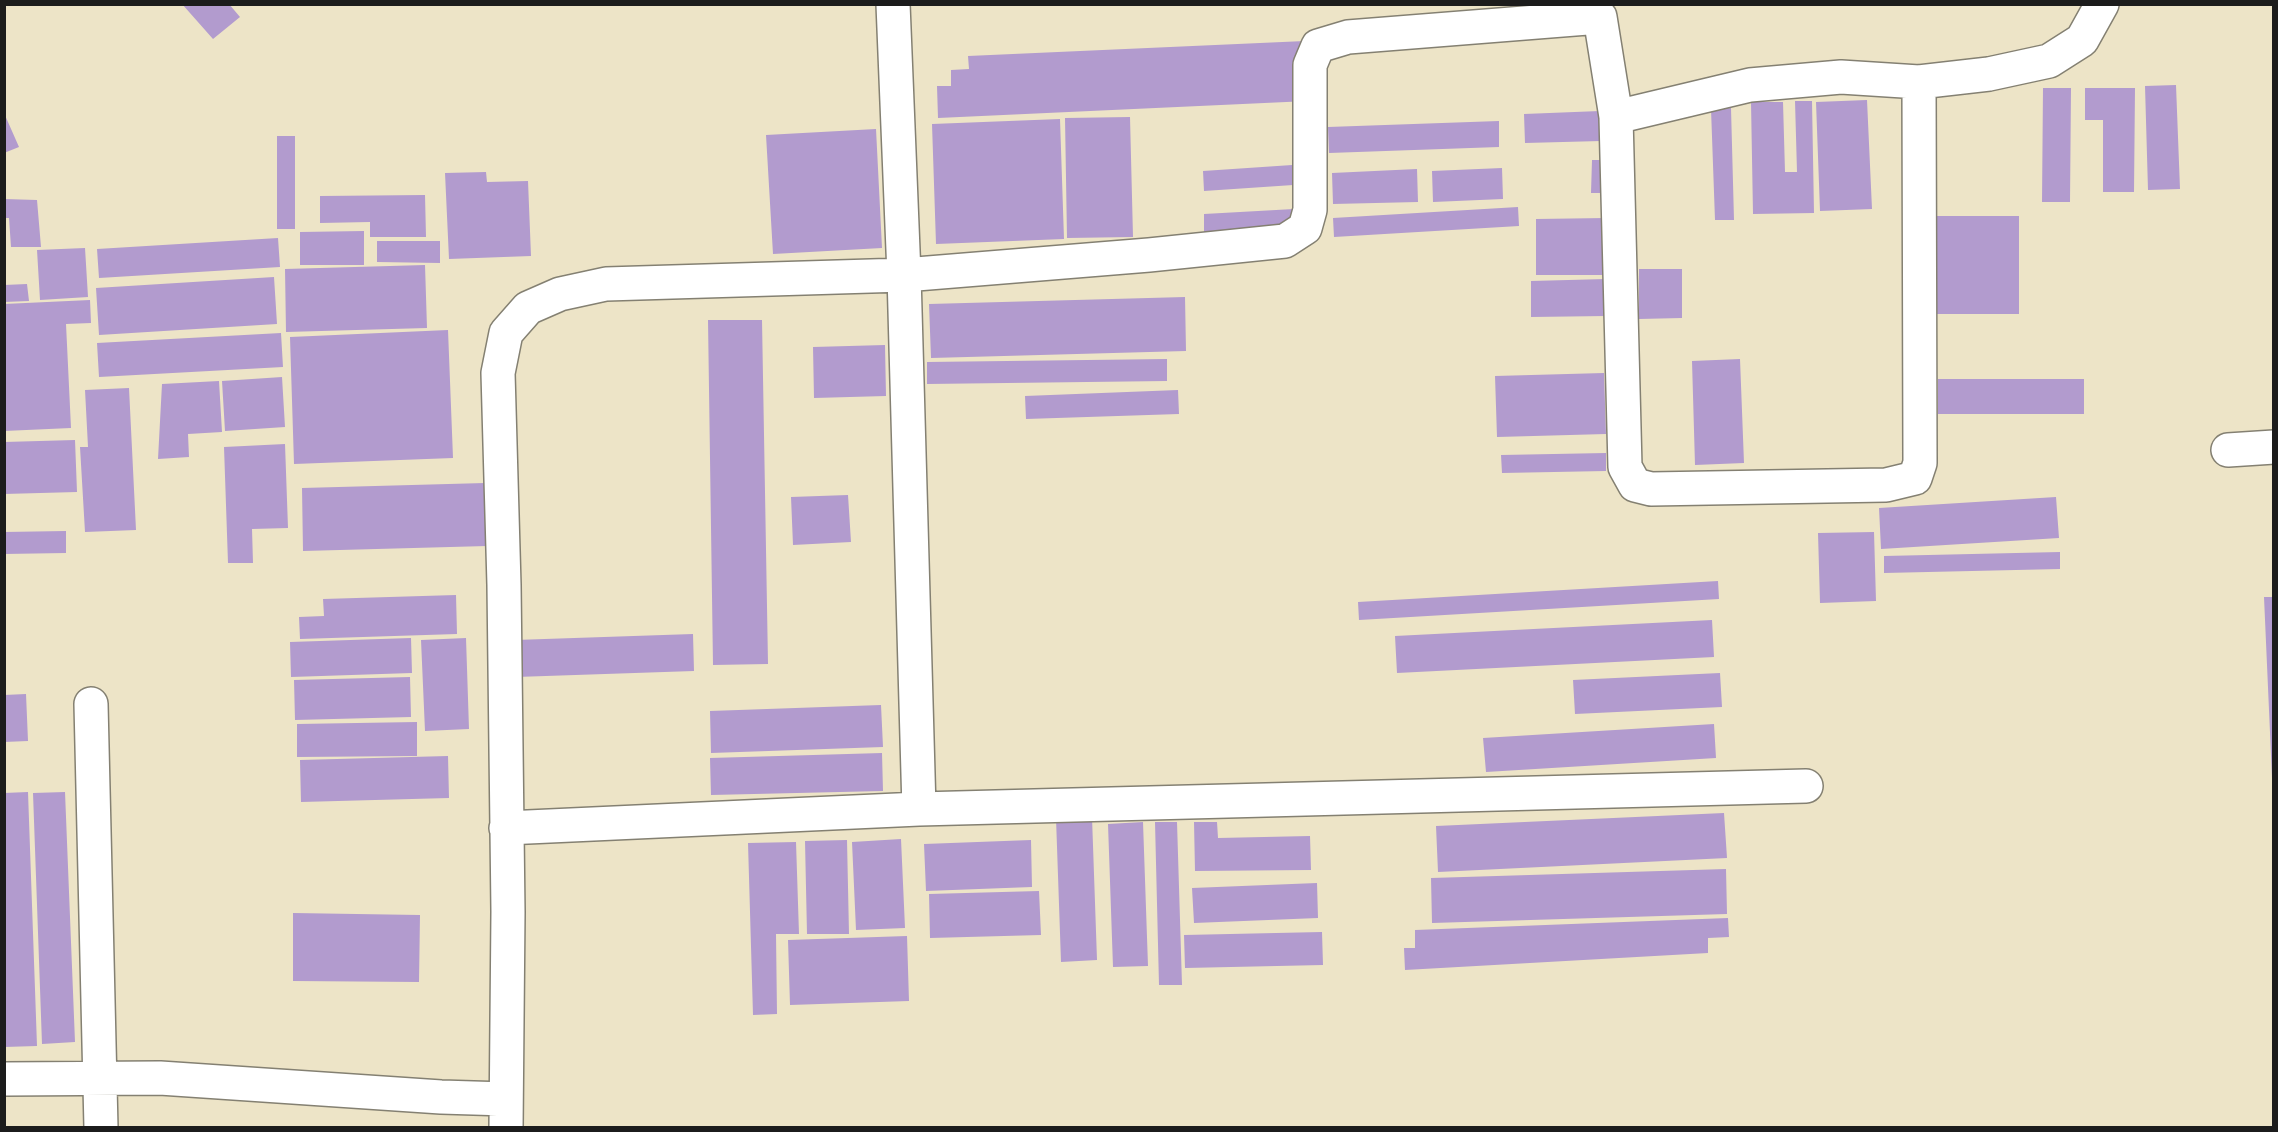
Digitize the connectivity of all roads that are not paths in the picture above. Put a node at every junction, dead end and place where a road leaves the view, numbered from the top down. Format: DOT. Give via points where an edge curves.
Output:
graph roads {
  1 [pos="893,4"];
  2 [pos="2102,4"];
  3 [pos="1919,82"];
  4 [pos="1616,117"];
  5 [pos="904,275"];
  6 [pos="2274,447"];
  7 [pos="2228,450"];
  8 [pos="91,704"];
  9 [pos="1806,786"];
  10 [pos="919,809"];
  11 [pos="506,828"];
  12 [pos="101,1078"];
  13 [pos="4,1079"];
  14 [pos="506,1113"];
  15 [pos="100,1128"];
  1 -- 5 [label="street"];
  2 -- 3 [label="street" via="2082,40 2049,61 1989,74"];
  3 -- 4 [label="street" via="1840,77 1750,85"];
  3 -- 4 [label="street" via="1920,463 1915,478 1886,485 1651,489 1635,485 1625,467"];
  4 -- 5 [label="street" via="1600,16 1348,37 1318,46 1310,65 1310,210 1305,228 1285,241"];
  5 -- 10 [label="street"];
  5 -- 11 [label="street" via="606,284 560,294 528,308 506,333 498,373"];
  6 -- 7 [label="street"];
  8 -- 12 [label="street"];
  9 -- 10 [label="street"];
  10 -- 11 [label="street"];
  11 -- 14 [label="street"];
  12 -- 13 [label="street"];
  12 -- 14 [label="street" via="160,1078 441,1097"];
  12 -- 15 [label="street"];
}
